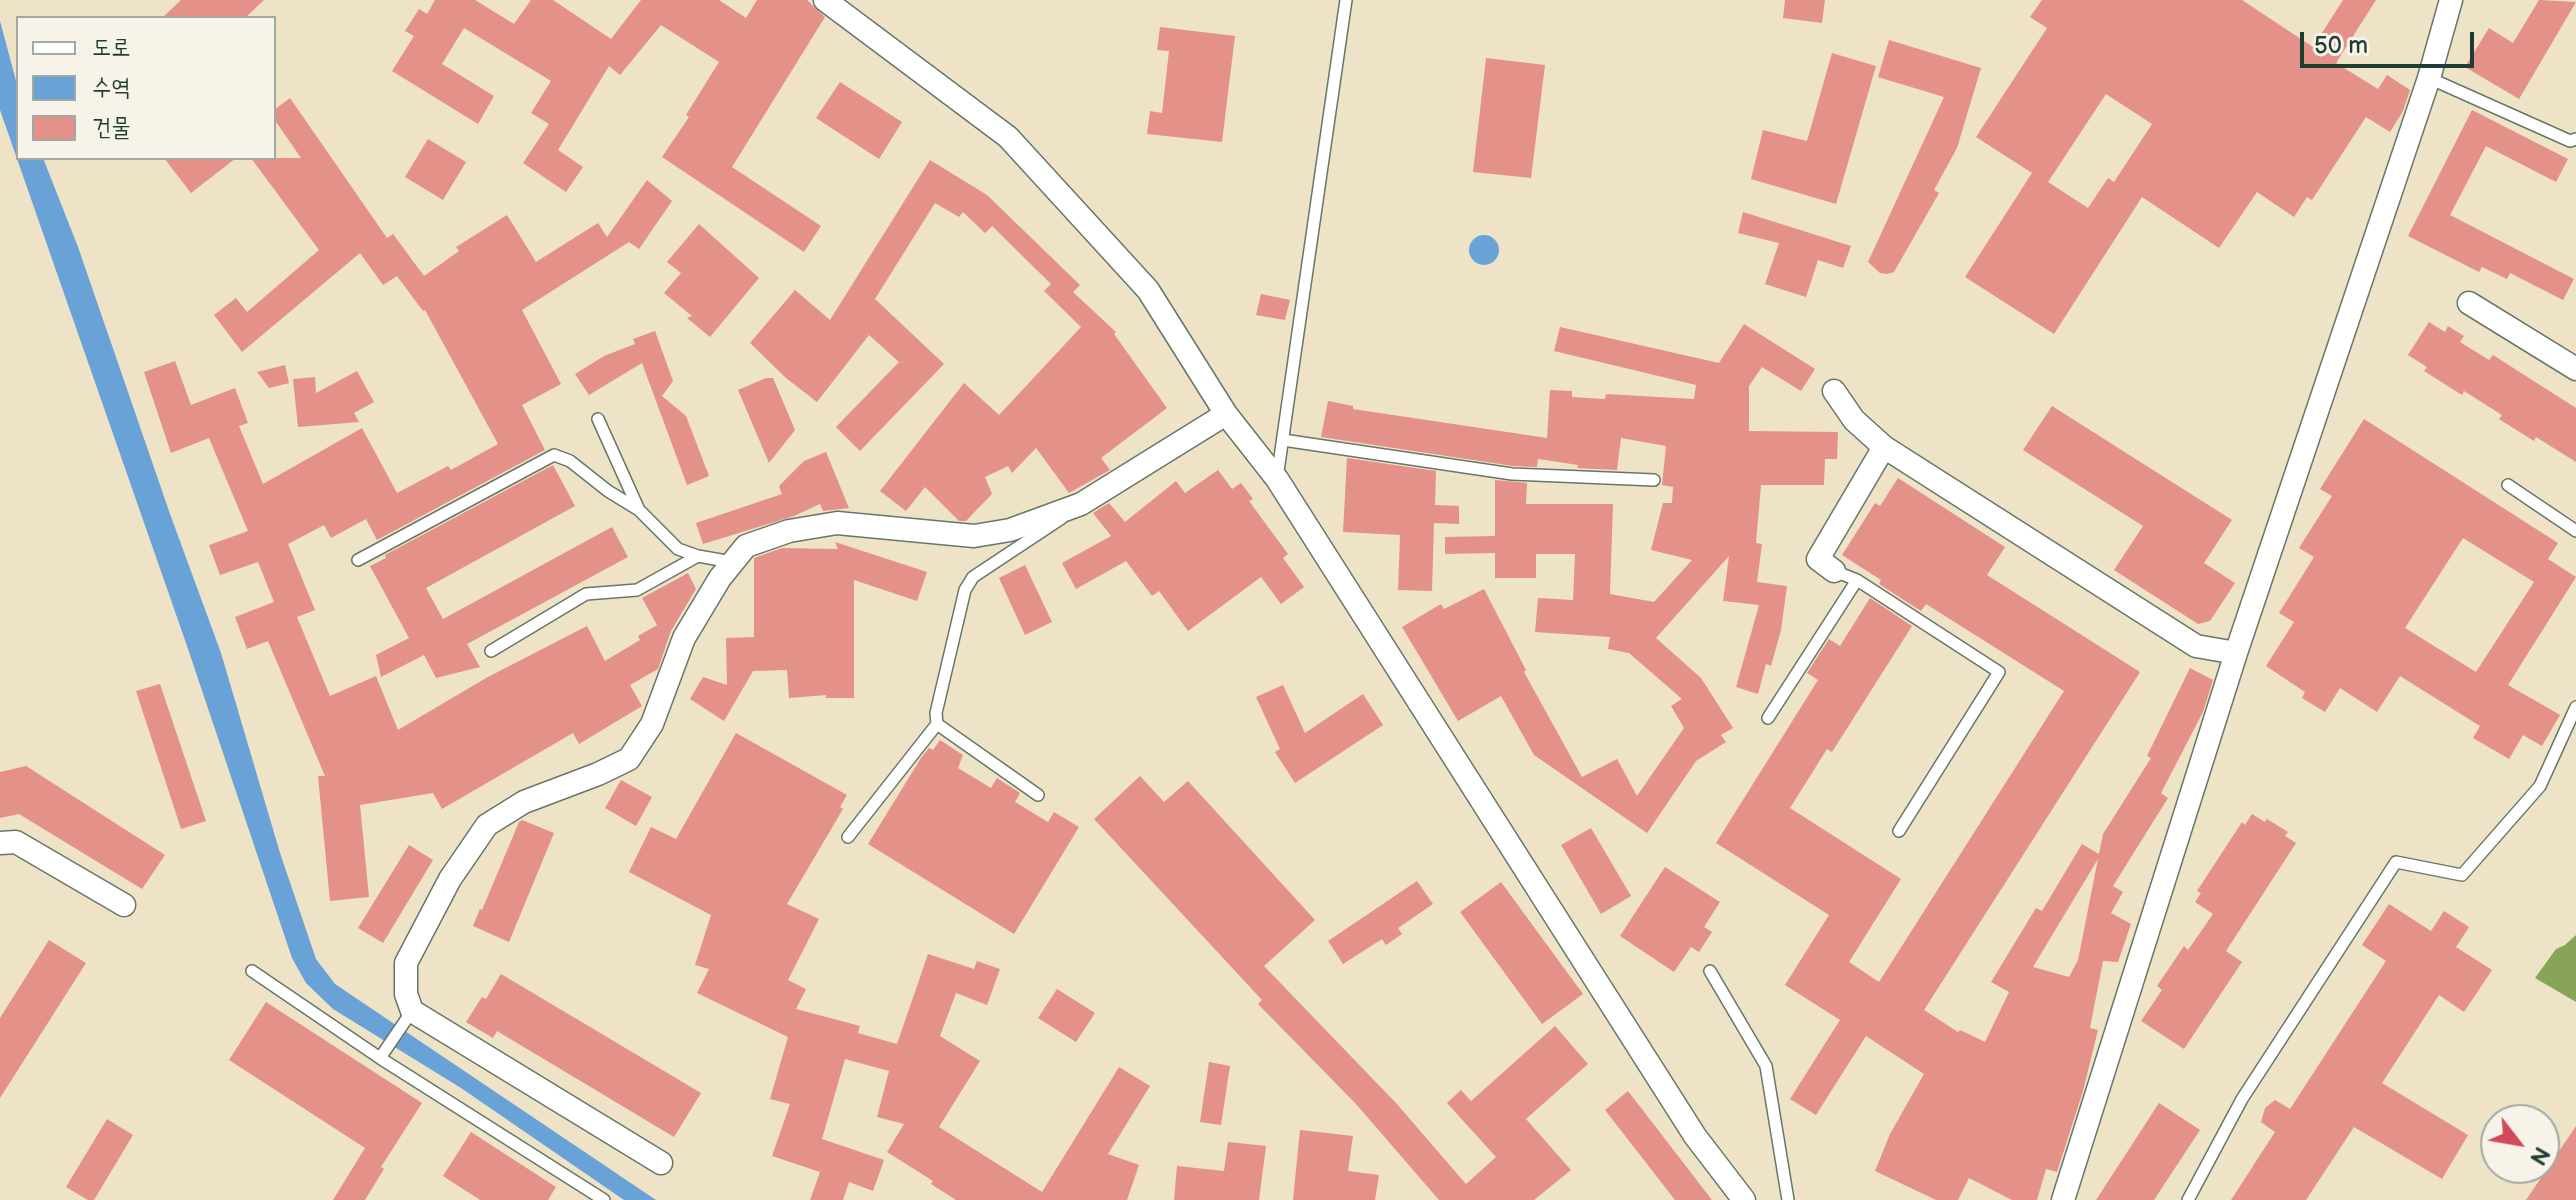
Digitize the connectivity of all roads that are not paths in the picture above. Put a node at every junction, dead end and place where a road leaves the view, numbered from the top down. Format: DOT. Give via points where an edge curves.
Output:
graph roads {
  1 [pos="825,0"];
  2 [pos="1346,0"];
  3 [pos="2451,0"];
  4 [pos="2429,78"];
  5 [pos="2576,139"];
  6 [pos="2469,303"];
  7 [pos="2576,369"];
  8 [pos="1834,391"];
  9 [pos="1226,414"];
  10 [pos="598,419"];
  11 [pos="1283,440"];
  12 [pos="1884,447"];
  13 [pos="1277,479"];
  14 [pos="1654,480"];
  15 [pos="2508,485"];
  16 [pos="1081,504"];
  17 [pos="639,510"];
  18 [pos="2576,531"];
  19 [pos="698,556"];
  20 [pos="358,560"];
  21 [pos="732,563"];
  22 [pos="1834,571"];
  23 [pos="1857,580"];
  24 [pos="491,651"];
  25 [pos="2236,653"];
  26 [pos="2576,707"];
  27 [pos="1768,718"];
  28 [pos="937,724"];
  29 [pos="1038,795"];
  30 [pos="1899,831"];
  31 [pos="848,837"];
  32 [pos="0,843"];
  33 [pos="124,905"];
  34 [pos="252,971"];
  35 [pos="1710,971"];
  36 [pos="407,1017"];
  37 [pos="380,1058"];
  38 [pos="661,1163"];
  39 [pos="604,1200"];
  40 [pos="1744,1200"];
  41 [pos="1788,1200"];
  42 [pos="2063,1200"];
  43 [pos="2188,1200"];
  1 -- 9 [label="street" via="1008,137 1148,290"];
  2 -- 11 [label="lane"];
  3 -- 4 [label="street"];
  4 -- 5 [label="lane" via="2570,141"];
  4 -- 25 [label="street"];
  6 -- 7 [label="street"];
  8 -- 12 [label="street" via="1854,420"];
  9 -- 13 [label="street"];
  9 -- 16 [label="street"];
  10 -- 17 [label="lane"];
  11 -- 13 [label="lane"];
  11 -- 14 [label="lane" via="1512,474"];
  12 -- 22 [label="street" via="1818,559"];
  12 -- 25 [label="street" via="2196,646"];
  13 -- 40 [label="street" via="1686,1123"];
  15 -- 18 [label="lane"];
  16 -- 21 [label="street" via="1010,530 974,536 837,523 789,531 746,546"];
  16 -- 28 [label="lane" via="973,577 965,590"];
  17 -- 19 [label="lane" via="678,549"];
  17 -- 20 [label="lane" via="554,455"];
  19 -- 21 [label="lane"];
  19 -- 24 [label="lane" via="637,590 586,594"];
  21 -- 36 [label="street" via="684,638 652,724 629,759 524,802 487,825 450,879 406,963"];
  22 -- 23 [label="lane"];
  23 -- 27 [label="lane"];
  23 -- 30 [label="lane" via="1999,672"];
  25 -- 42 [label="street"];
  26 -- 43 [label="lane" via="2540,786 2462,875 2396,862 2242,1099"];
  28 -- 29 [label="lane"];
  28 -- 31 [label="lane"];
  32 -- 33 [label="street" via="16,842"];
  34 -- 37 [label="lane"];
  35 -- 41 [label="lane" via="1766,1066"];
  36 -- 37 [label="lane"];
  36 -- 38 [label="street"];
  37 -- 39 [label="lane"];
}
